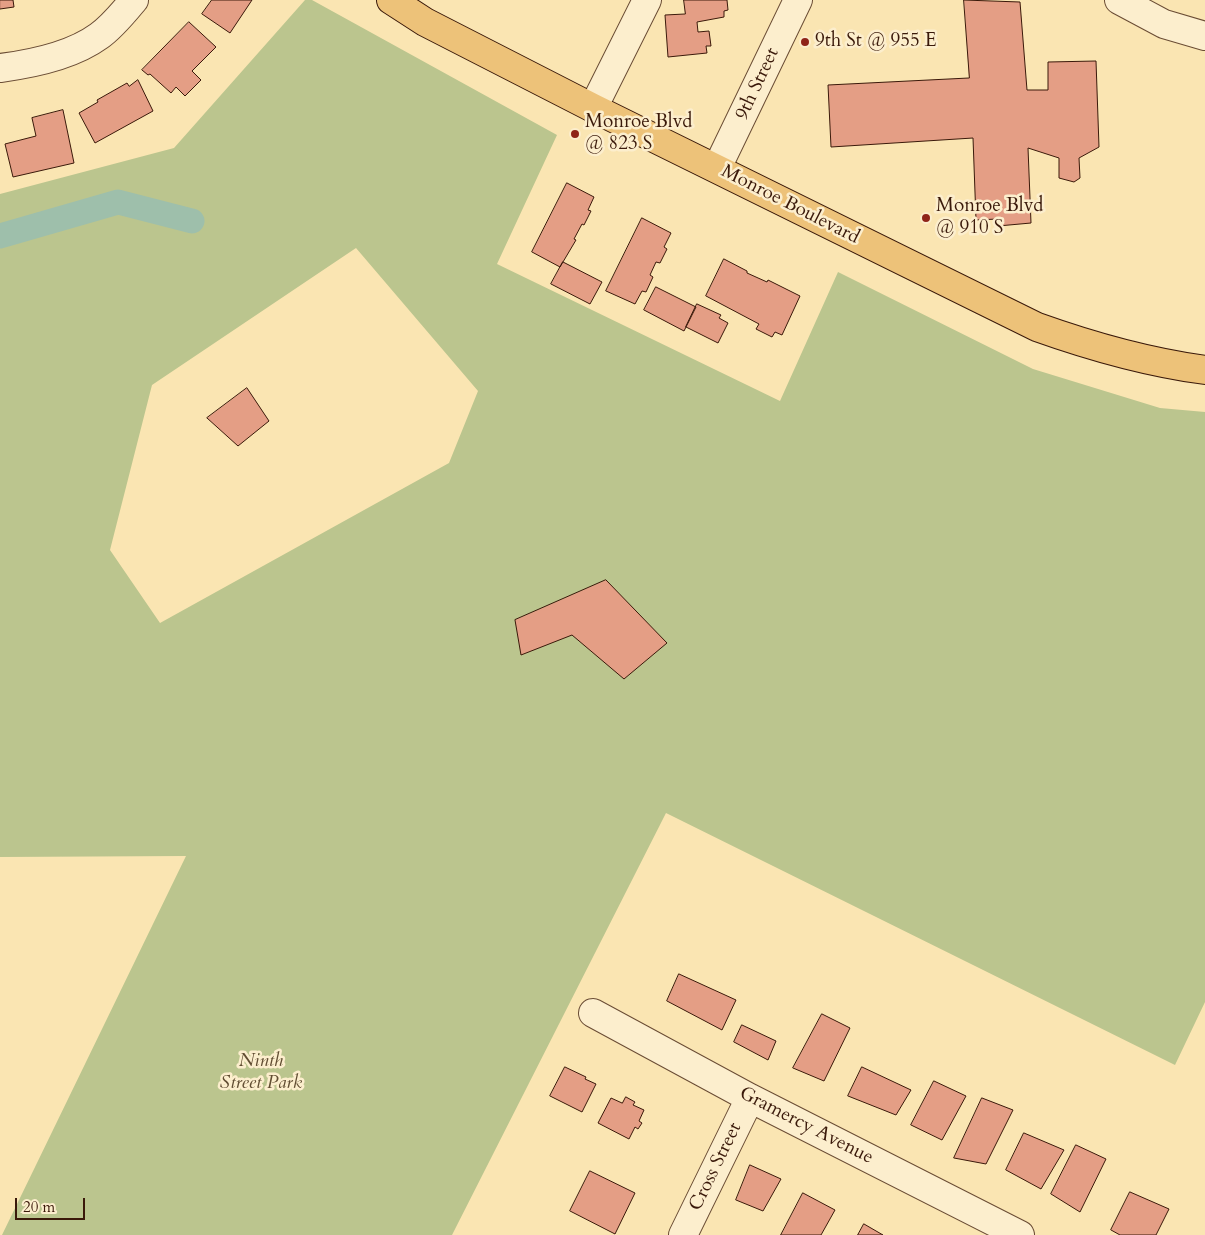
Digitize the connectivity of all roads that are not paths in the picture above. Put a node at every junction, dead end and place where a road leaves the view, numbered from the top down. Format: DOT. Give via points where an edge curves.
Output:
graph roads {
  1 [pos="134,0"];
  2 [pos="391,0"];
  3 [pos="648,0"];
  4 [pos="798,0"];
  5 [pos="1119,0"];
  6 [pos="1205,36"];
  7 [pos="0,68"];
  8 [pos="593,108"];
  9 [pos="717,168"];
  10 [pos="1205,370"];
  11 [pos="593,1013"];
  12 [pos="750,1098"];
  13 [pos="683,1235"];
  14 [pos="1020,1235"];
  1 -- 7 [label="street" via="99,36 82,45 27,64"];
  2 -- 8 [label="main road, Monroe Boulevard" via="425,22"];
  3 -- 8 [label="street"];
  4 -- 9 [label="street, 9th Street"];
  5 -- 6 [label="street" via="1164,24"];
  8 -- 9 [label="main road, Monroe Boulevard"];
  9 -- 10 [label="main road, Monroe Boulevard" via="1037,327 1086,345 1139,359"];
  11 -- 12 [label="street, Gramercy Avenue"];
  12 -- 13 [label="street, Cross Street"];
  12 -- 14 [label="street, Gramercy Avenue"];
}
